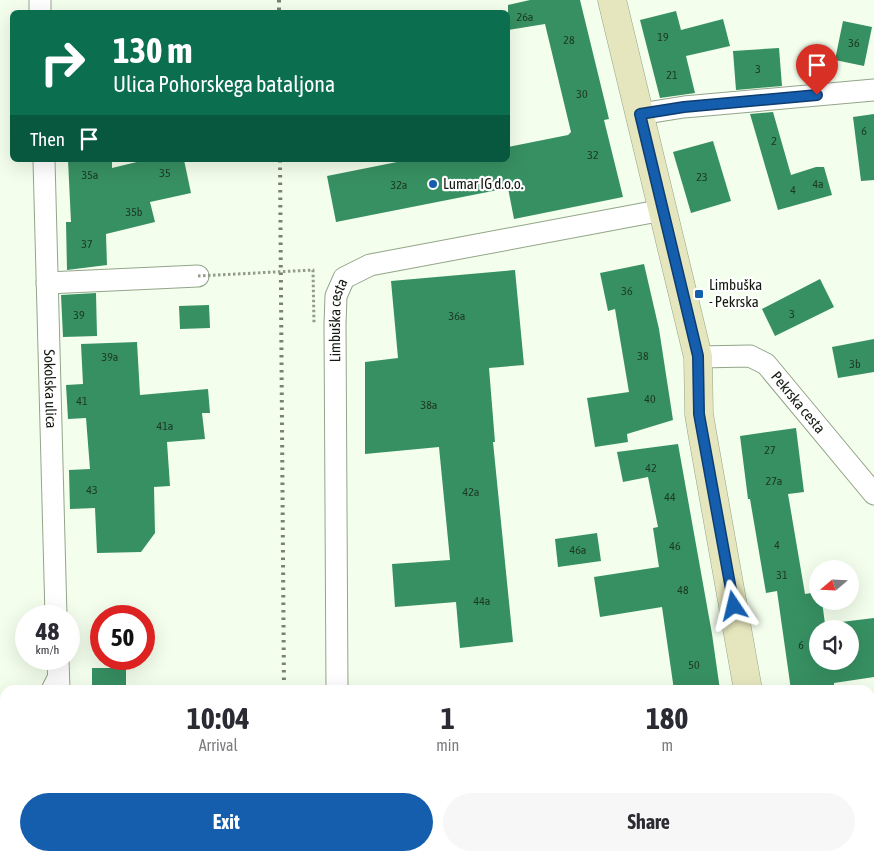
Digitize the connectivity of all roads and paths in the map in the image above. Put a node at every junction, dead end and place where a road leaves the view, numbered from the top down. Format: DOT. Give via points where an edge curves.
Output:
graph roads {
  1 [pos="612,0"];
  2 [pos="874,90"];
  3 [pos="640,114"];
  4 [pos="44,162"];
  5 [pos="663,210"];
  6 [pos="198,276"];
  7 [pos="55,283"];
  8 [pos="314,324"];
  9 [pos="698,356"];
  10 [pos="874,494"];
  11 [pos="56,605"];
  12 [pos="55,670"];
  13 [pos="58,670"];
  14 [pos="48,685"];
  15 [pos="59,685"];
  16 [pos="337,685"];
  17 [pos="747,685"];
  1 -- 3 [label="main road"];
  2 -- 3 [label="street"];
  3 -- 5 [label="main road"];
  4 -- 7 [label="street, Sokolska ulica"];
  5 -- 9 [label="main road"];
  5 -- 16 [label="street, Limbuška cesta" via="370,265 344,278 336,296 335,324"];
  6 -- 7 [label="street"];
  6 -- 8 [label="path, bridge" via="313,270"];
  7 -- 11 [label="street, Sokolska ulica"];
  9 -- 10 [label="street, Pekrska cesta" via="750,356 766,364"];
  9 -- 17 [label="main road" via="699,414"];
  12 -- 14 [label="lane"];
  13 -- 15 [label="street"];
}
